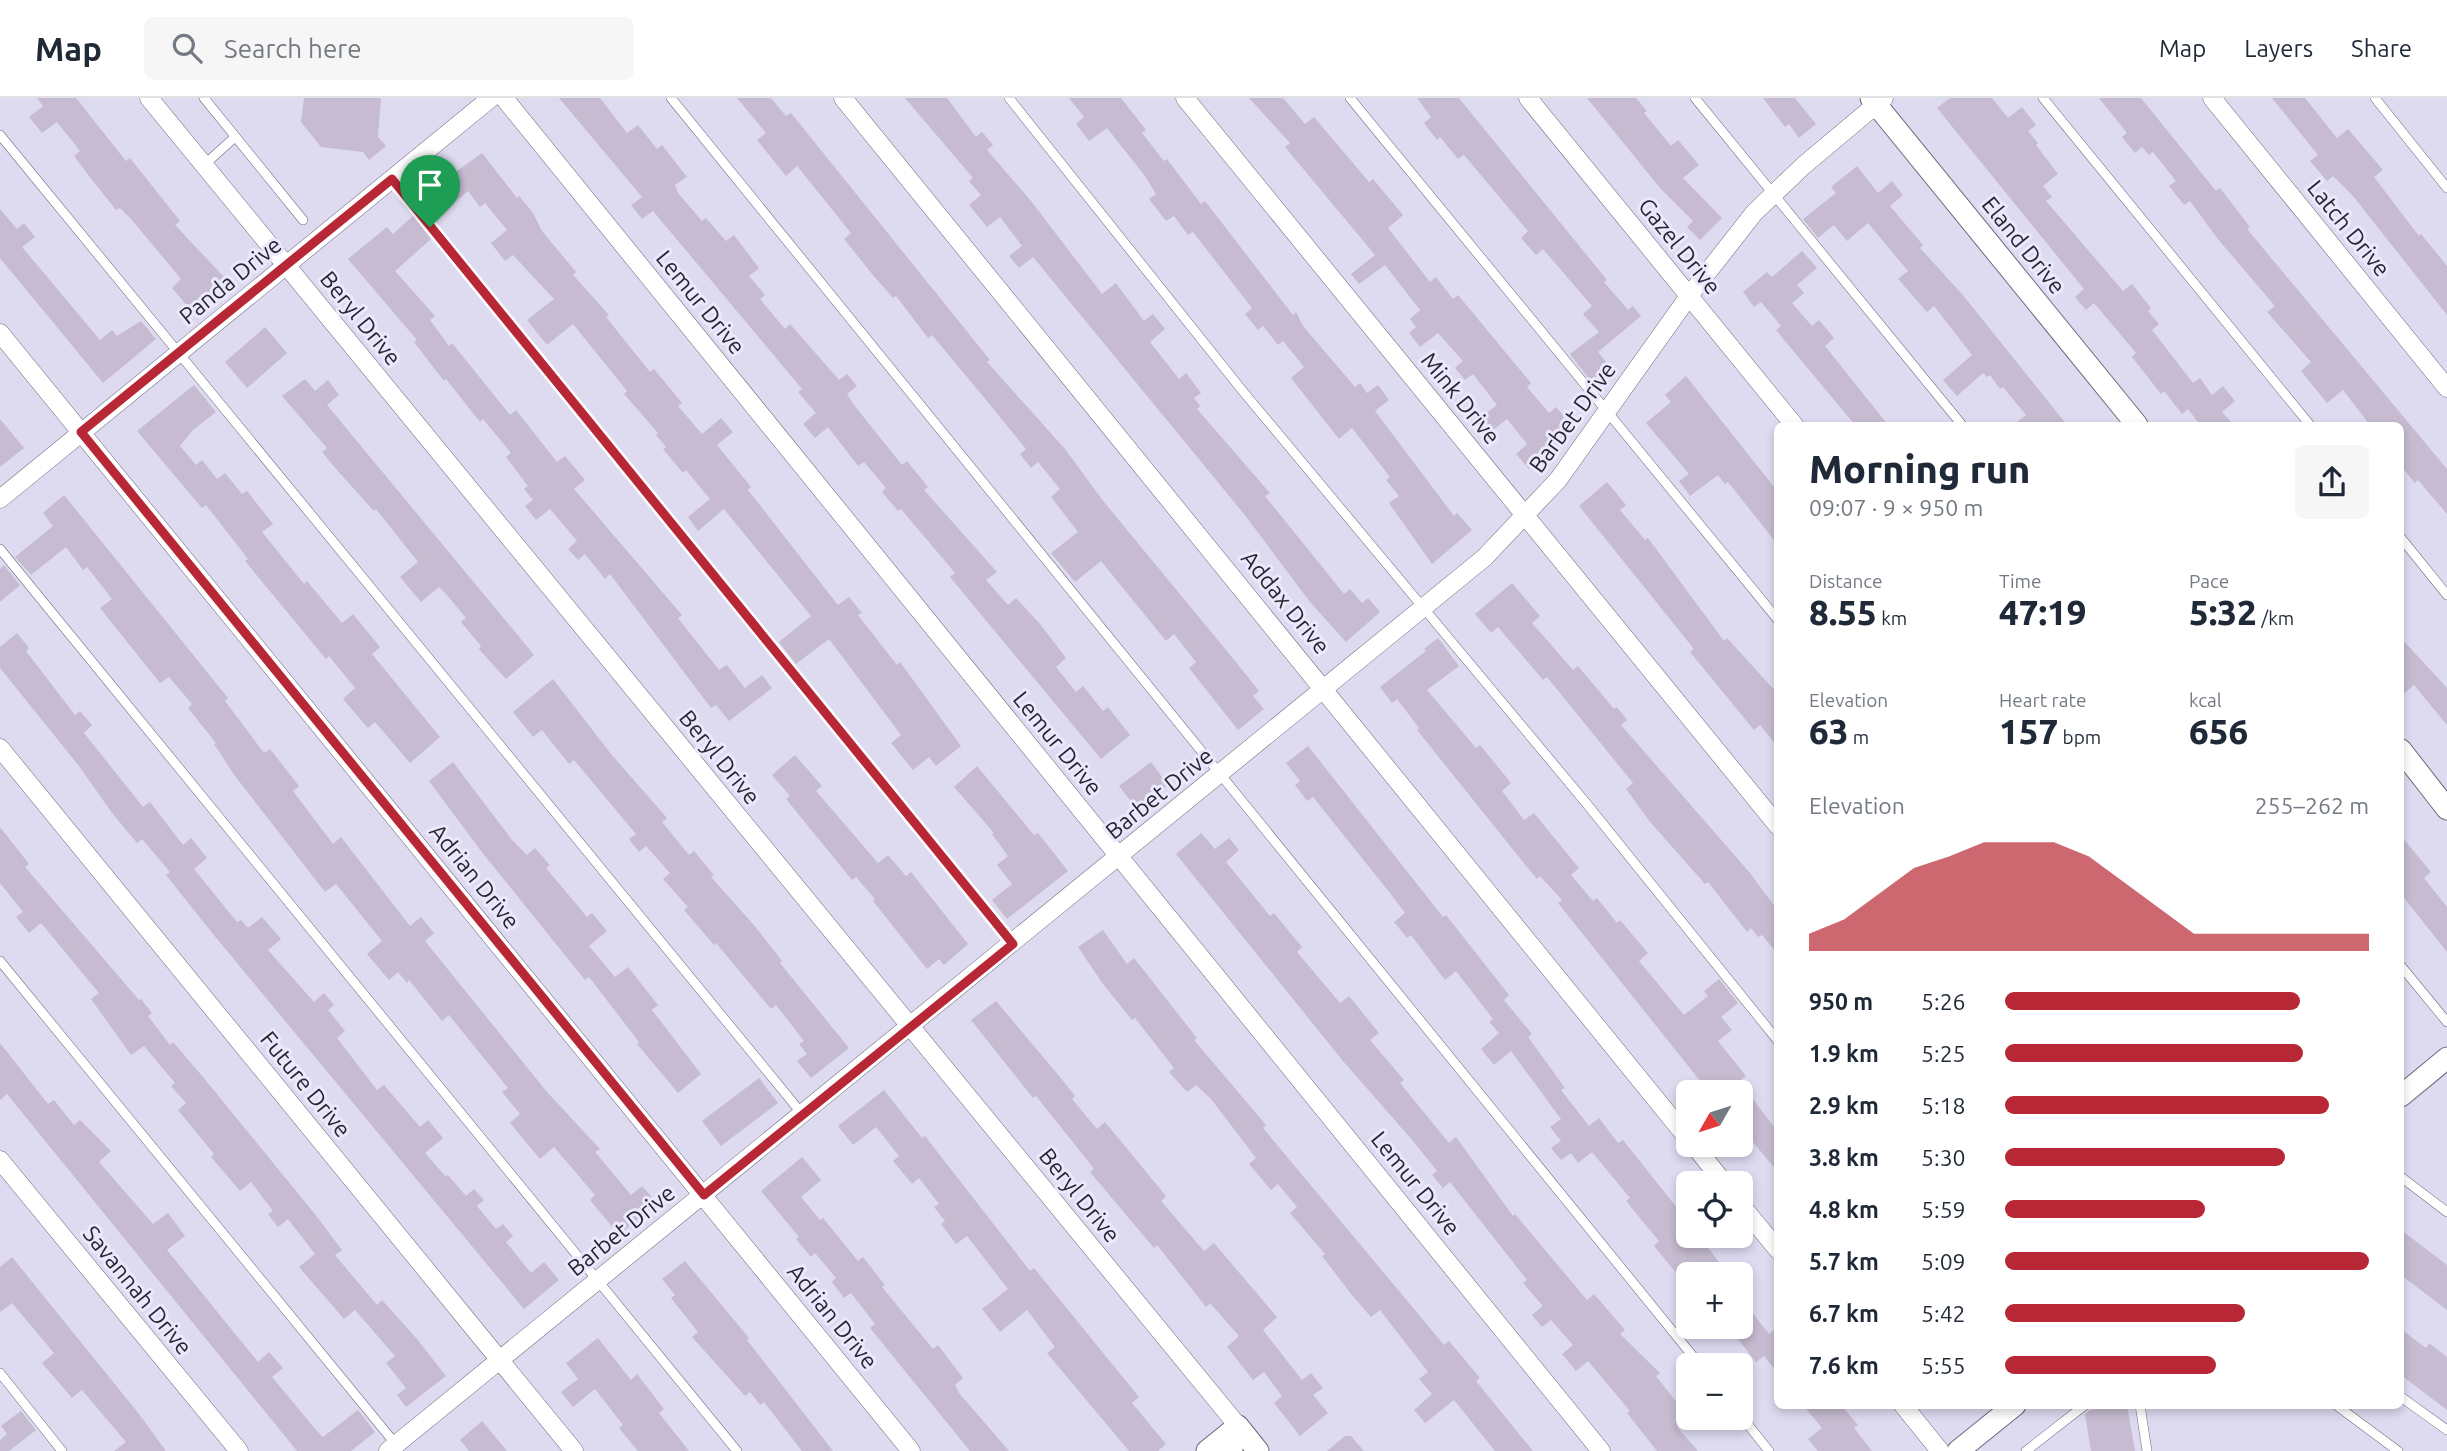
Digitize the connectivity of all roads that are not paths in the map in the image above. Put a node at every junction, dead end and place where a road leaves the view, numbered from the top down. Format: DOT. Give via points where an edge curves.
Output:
graph roads {
  1 [pos="149,98"];
  2 [pos="491,98"];
  3 [pos="504,98"];
  4 [pos="671,98"];
  5 [pos="843,98"];
  6 [pos="1009,98"];
  7 [pos="1185,98"];
  8 [pos="1350,98"];
  9 [pos="1528,98"];
  10 [pos="1695,98"];
  11 [pos="2043,98"];
  12 [pos="2212,98"];
  13 [pos="2375,98"];
  14 [pos="208,100"];
  15 [pos="1877,100"];
  16 [pos="0,135"];
  17 [pos="235,137"];
  18 [pos="204,165"];
  19 [pos="392,179"];
  20 [pos="2447,188"];
  21 [pos="1774,194"];
  22 [pos="303,220"];
  23 [pos="287,266"];
  24 [pos="1689,296"];
  25 [pos="0,333"];
  26 [pos="178,354"];
  27 [pos="2447,388"];
  28 [pos="1608,413"];
  29 [pos="1792,422"];
  30 [pos="1960,422"];
  31 [pos="2135,422"];
  32 [pos="2308,422"];
  33 [pos="81,432"];
  34 [pos="0,499"];
  35 [pos="1526,517"];
  36 [pos="2404,542"];
  37 [pos="0,548"];
  38 [pos="2447,595"];
  39 [pos="1425,608"];
  40 [pos="1774,615"];
  41 [pos="1326,690"];
  42 [pos="0,748"];
  43 [pos="2404,754"];
  44 [pos="1220,775"];
  45 [pos="2447,808"];
  46 [pos="1774,821"];
  47 [pos="1120,857"];
  48 [pos="1013,944"];
  49 [pos="0,961"];
  50 [pos="2404,969"];
  51 [pos="2447,1022"];
  52 [pos="910,1028"];
  53 [pos="1774,1036"];
  54 [pos="2447,1058"];
  55 [pos="2404,1094"];
  56 [pos="803,1115"];
  57 [pos="1676,1124"];
  58 [pos="1703,1157"];
  59 [pos="0,1160"];
  60 [pos="1714,1171"];
  61 [pos="2404,1179"];
  62 [pos="704,1195"];
  63 [pos="2447,1212"];
  64 [pos="1753,1220"];
  65 [pos="1774,1245"];
  66 [pos="598,1282"];
  67 [pos="1690,1353"];
  68 [pos="500,1360"];
  69 [pos="0,1373"];
  70 [pos="2404,1399"];
  71 [pos="1906,1409"];
  72 [pos="2010,1409"];
  73 [pos="2080,1409"];
  74 [pos="2141,1409"];
  75 [pos="2341,1409"];
  76 [pos="1238,1426"];
  77 [pos="1752,1430"];
  78 [pos="2447,1430"];
  79 [pos="395,1449"];
  80 [pos="1962,1450"];
  81 [pos="62,1451"];
  82 [pos="239,1451"];
  83 [pos="574,1451"];
  84 [pos="737,1451"];
  85 [pos="911,1451"];
  86 [pos="1207,1451"];
  87 [pos="1233,1451"];
  88 [pos="1258,1451"];
  89 [pos="1601,1451"];
  90 [pos="1769,1451"];
  91 [pos="1940,1451"];
  92 [pos="2026,1451"];
  93 [pos="2147,1451"];
  94 [pos="2398,1451"];
  1 -- 18 [label="street, Beryl Drive"];
  2 -- 19 [label="street, Panda Drive"];
  3 -- 47 [label="street, Lemur Drive"];
  4 -- 44 [label="lane"];
  5 -- 41 [label="street, Addax Drive"];
  6 -- 39 [label="lane" via="1241,388"];
  7 -- 35 [label="street, Mink Drive"];
  8 -- 28 [label="lane"];
  9 -- 24 [label="street, Gazel Drive"];
  10 -- 21 [label="lane"];
  11 -- 32 [label="lane"];
  12 -- 27 [label="street, Latch Drive"];
  13 -- 20 [label="lane"];
  14 -- 17 [label="lane"];
  15 -- 21 [label="street, Barbet Drive"];
  15 -- 31 [label="street, Eland Drive"];
  16 -- 26 [label="lane"];
  17 -- 18 [label="lane"];
  17 -- 22 [label="lane"];
  18 -- 23 [label="street, Beryl Drive"];
  19 -- 23 [label="street, Panda Drive"];
  19 -- 48 [label="lane"];
  21 -- 24 [label="street, Barbet Drive" via="1746,222"];
  21 -- 30 [label="lane"];
  23 -- 26 [label="street, Panda Drive"];
  23 -- 52 [label="street, Beryl Drive"];
  24 -- 28 [label="street, Barbet Drive"];
  24 -- 29 [label="street, Gazel Drive"];
  25 -- 33 [label="street, Adrian Drive"];
  26 -- 33 [label="street, Panda Drive"];
  26 -- 56 [label="lane"];
  28 -- 35 [label="street, Barbet Drive"];
  28 -- 40 [label="lane"];
  33 -- 34 [label="street, Panda Drive"];
  33 -- 62 [label="street, Adrian Drive"];
  35 -- 39 [label="street, Barbet Drive"];
  35 -- 46 [label="street, Mink Drive"];
  36 -- 38 [label="lane"];
  37 -- 66 [label="lane"];
  39 -- 41 [label="street, Barbet Drive"];
  39 -- 53 [label="lane"];
  41 -- 44 [label="street, Barbet Drive"];
  41 -- 57 [label="street, Addax Drive"];
  42 -- 68 [label="street, Future Drive"];
  43 -- 45 [label="street"];
  44 -- 47 [label="street, Barbet Drive"];
  44 -- 67 [label="lane"];
  47 -- 48 [label="street, Barbet Drive"];
  47 -- 89 [label="street, Lemur Drive"];
  48 -- 52 [label="street, Barbet Drive"];
  49 -- 79 [label="lane"];
  50 -- 51 [label="lane"];
  52 -- 56 [label="street, Barbet Drive"];
  52 -- 76 [label="street, Beryl Drive"];
  54 -- 55 [label="street"];
  56 -- 62 [label="street, Barbet Drive"];
  58 -- 60 [label="street"];
  59 -- 82 [label="street, Savannah Drive"];
  61 -- 63 [label="lane"];
  62 -- 66 [label="street, Barbet Drive"];
  62 -- 85 [label="street, Adrian Drive"];
  64 -- 65 [label="street"];
  66 -- 68 [label="street, Barbet Drive"];
  66 -- 84 [label="lane"];
  68 -- 79 [label="street, Barbet Drive"];
  68 -- 83 [label="street, Future Drive"];
  69 -- 81 [label="lane"];
  70 -- 78 [label="lane"];
  71 -- 91 [label="street"];
  72 -- 80 [label="street"];
  73 -- 92 [label="lane"];
  74 -- 93 [label="lane"];
  75 -- 94 [label="lane"];
  76 -- 86 [label="street"];
  76 -- 87 [label="street"];
  76 -- 88 [label="street"];
  77 -- 90 [label="lane"];
}
